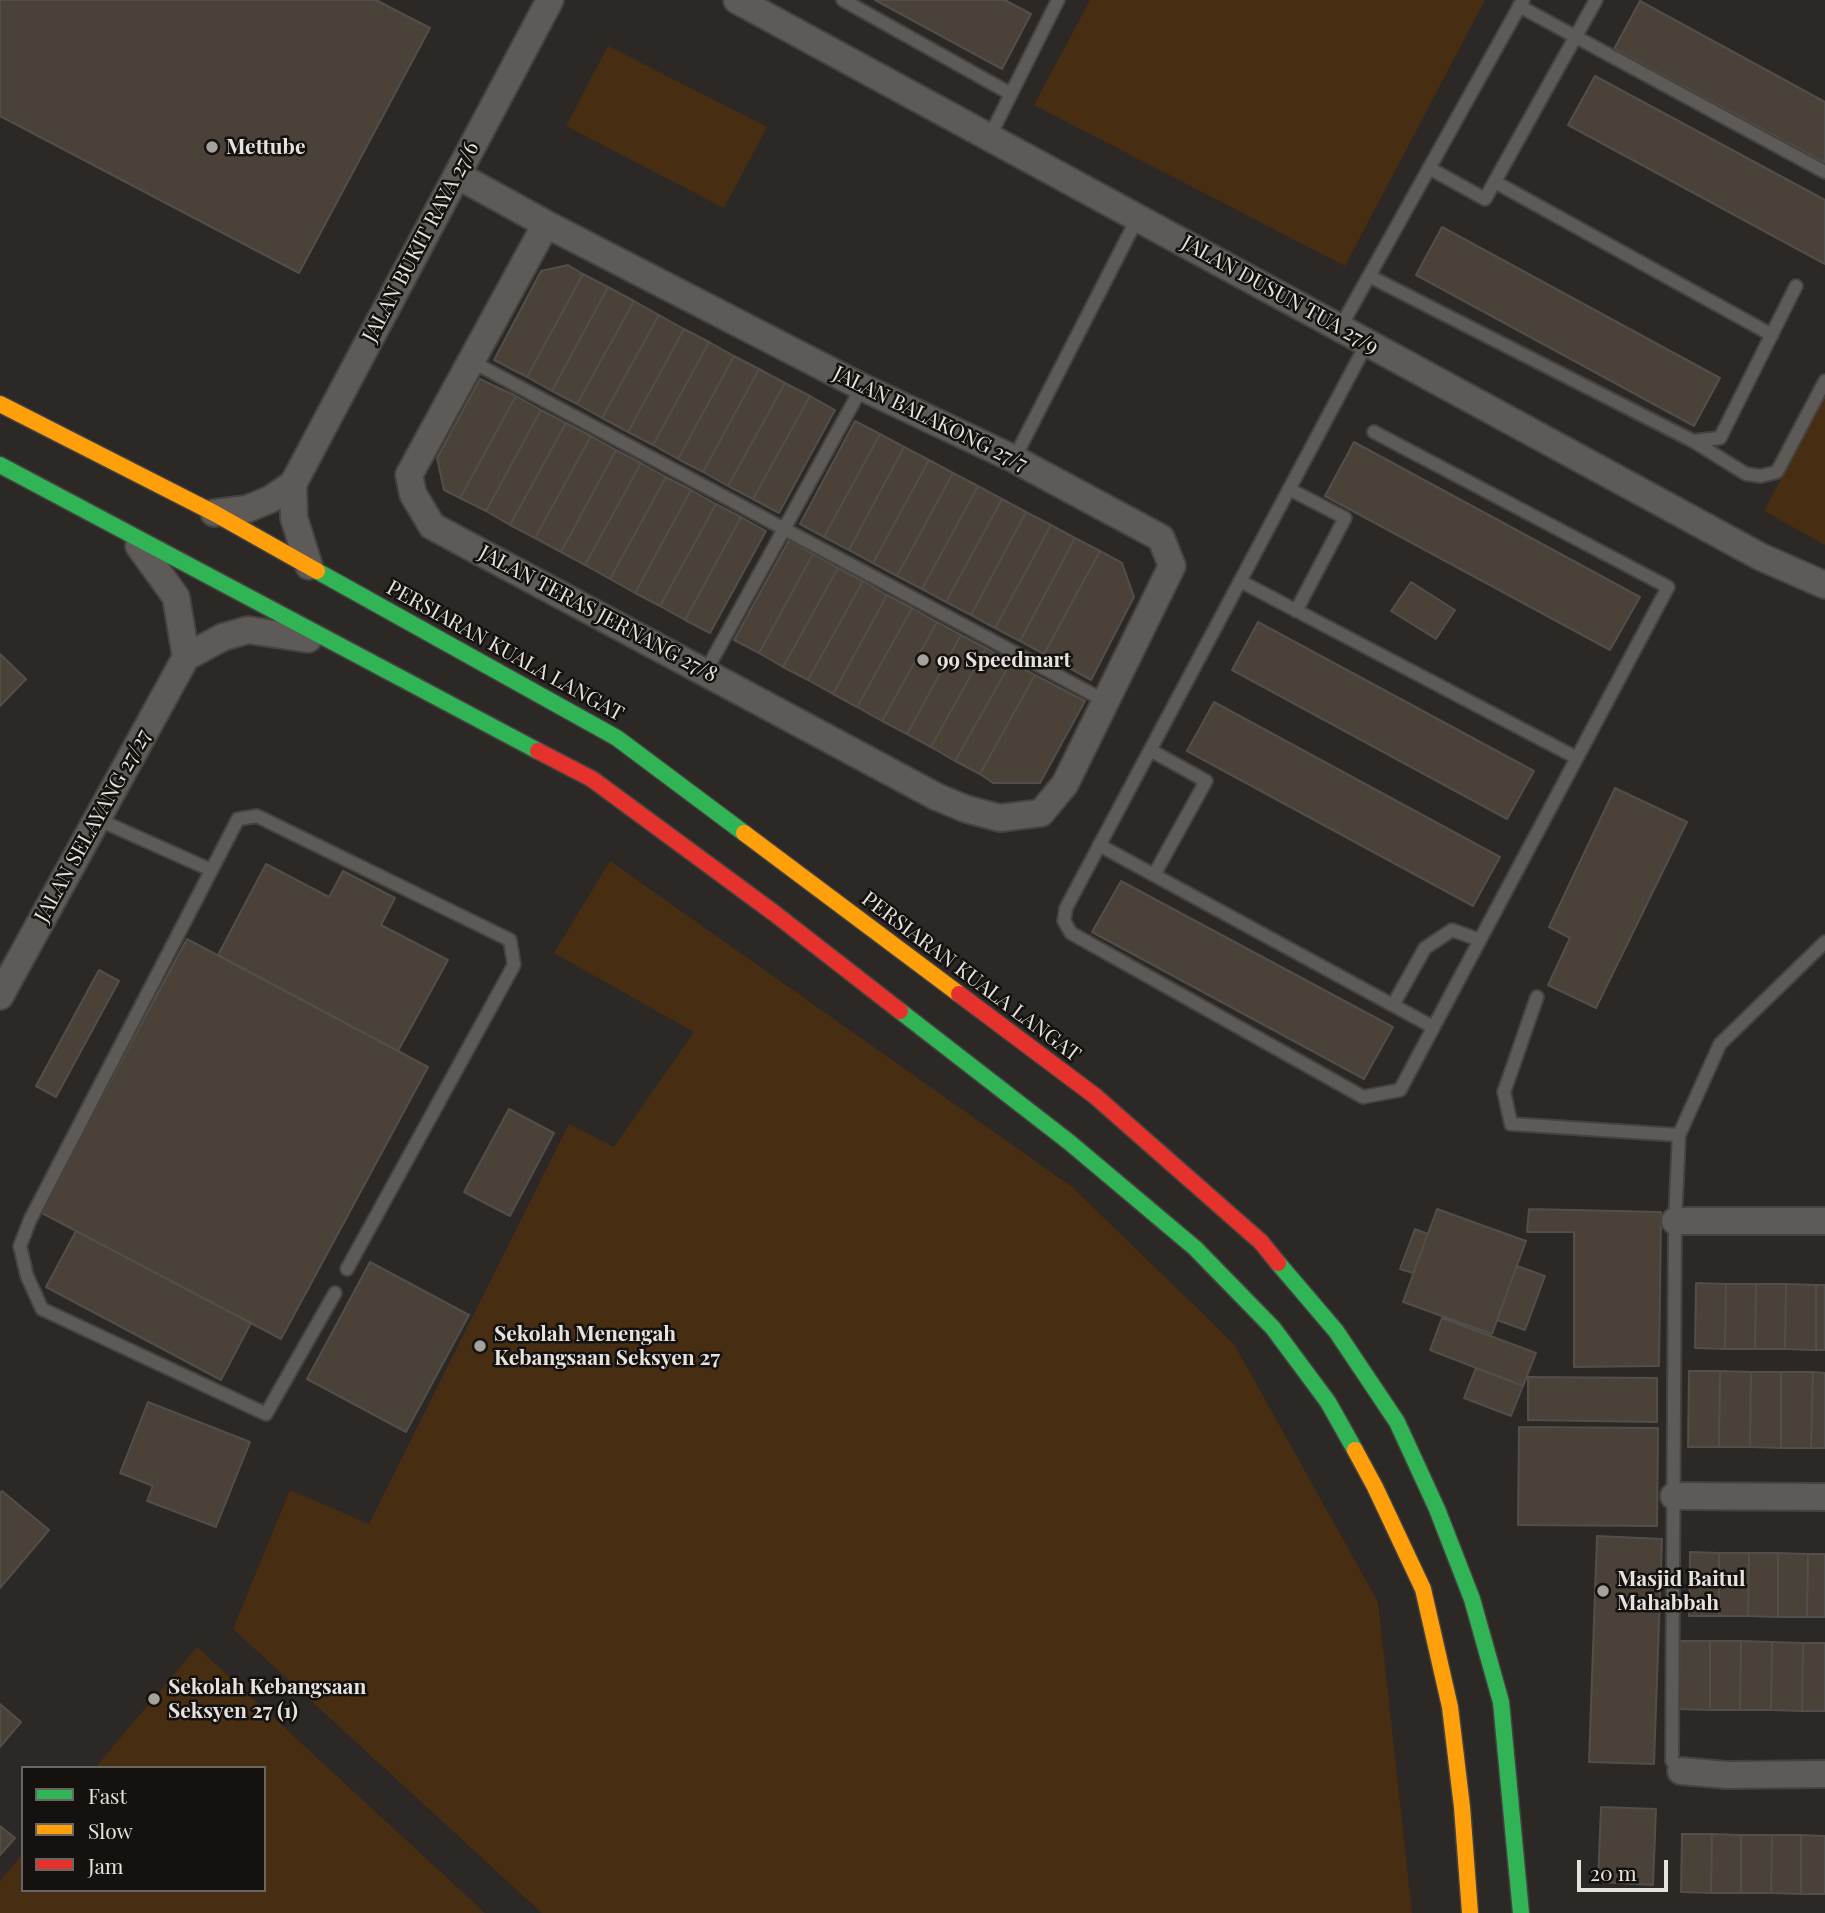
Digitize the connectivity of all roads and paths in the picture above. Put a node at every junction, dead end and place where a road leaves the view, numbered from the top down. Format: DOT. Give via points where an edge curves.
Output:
graph roads {
  1 [pos="550,0"];
  2 [pos="737,0"];
  3 [pos="843,0"];
  4 [pos="1058,0"];
  5 [pos="1596,0"];
  6 [pos="1521,3"];
  7 [pos="1576,37"];
  8 [pos="1011,94"];
  9 [pos="990,136"];
  10 [pos="1429,168"];
  11 [pos="1825,172"];
  12 [pos="457,175"];
  13 [pos="1495,182"];
  14 [pos="1138,217"];
  15 [pos="546,224"];
  16 [pos="1369,276"];
  17 [pos="1796,286"];
  18 [pos="1340,328"];
  19 [pos="1772,335"];
  20 [pos="1367,343"];
  21 [pos="471,361"];
  22 [pos="1825,381"];
  23 [pos="862,387"];
  24 [pos="0,404"];
  25 [pos="1374,432"];
  26 [pos="1693,441"];
  27 [pos="1014,459"];
  28 [pos="0,465"];
  29 [pos="293,484"];
  30 [pos="1289,489"];
  31 [pos="214,513"];
  32 [pos="785,530"];
  33 [pos="131,535"];
  34 [pos="309,566"];
  35 [pos="1240,580"];
  36 [pos="1825,585"];
  37 [pos="1296,611"];
  38 [pos="346,651"];
  39 [pos="186,657"];
  40 [pos="706,671"];
  41 [pos="1105,701"];
  42 [pos="1150,750"];
  43 [pos="1577,758"];
  44 [pos="1065,784"];
  45 [pos="97,819"];
  46 [pos="1099,845"];
  47 [pos="211,870"];
  48 [pos="1154,875"];
  49 [pos="1480,940"];
  50 [pos="1825,942"];
  51 [pos="0,996"];
  52 [pos="1536,997"];
  53 [pos="1393,1005"];
  54 [pos="1433,1027"];
  55 [pos="1679,1135"];
  56 [pos="1675,1221"];
  57 [pos="1825,1221"];
  58 [pos="347,1269"];
  59 [pos="335,1293"];
  60 [pos="1674,1496"];
  61 [pos="1825,1497"];
  62 [pos="1681,1771"];
  63 [pos="1825,1774"];
  64 [pos="1470,1913"];
  65 [pos="1521,1913"];
  1 -- 12 [label="street, JALAN BUKIT RAYA 27/6"];
  2 -- 9 [label="street, JALAN DUSUN TUA 27/9"];
  3 -- 8 [label="lane"];
  4 -- 8 [label="lane"];
  5 -- 7 [label="lane"];
  6 -- 7 [label="lane"];
  6 -- 10 [label="lane"];
  7 -- 11 [label="lane"];
  7 -- 13 [label="lane"];
  8 -- 9 [label="lane"];
  9 -- 14 [label="street, JALAN DUSUN TUA 27/9"];
  10 -- 13 [label="lane" via="1485,199"];
  10 -- 16 [label="lane"];
  12 -- 15 [label="street, JALAN BALAKONG 27/7"];
  12 -- 29 [label="street, JALAN BUKIT RAYA 27/6"];
  13 -- 19 [label="lane"];
  14 -- 18 [label="street, JALAN DUSUN TUA 27/9"];
  14 -- 27 [label="lane"];
  15 -- 21 [label="street, JALAN TERAS JERNANG 27/8"];
  15 -- 23 [label="street, JALAN BALAKONG 27/7"];
  16 -- 18 [label="lane"];
  16 -- 26 [label="lane"];
  17 -- 19 [label="lane"];
  18 -- 20 [label="street, JALAN DUSUN TUA 27/9"];
  19 -- 26 [label="lane" via="1720,438"];
  20 -- 30 [label="lane"];
  20 -- 36 [label="street, JALAN DUSUN TUA 27/9" via="1761,558"];
  21 -- 32 [label="lane"];
  21 -- 40 [label="street, JALAN TERAS JERNANG 27/8" via="409,475 412,494 432,526"];
  22 -- 26 [label="lane" via="1777,472 1745,474"];
  23 -- 27 [label="street, JALAN BALAKONG 27/7"];
  23 -- 32 [label="lane"];
  24 -- 31 [label="main road, PERSIARAN KUALA LANGAT"];
  25 -- 43 [label="lane" via="1668,587"];
  27 -- 41 [label="street, JALAN BALAKONG 27/7" via="1161,538 1172,566"];
  28 -- 33 [label="main road"];
  29 -- 31 [label="street" via="247,509"];
  29 -- 34 [label="street" via="294,518"];
  30 -- 35 [label="lane"];
  30 -- 37 [label="lane" via="1345,518"];
  31 -- 34 [label="main road, PERSIARAN KUALA LANGAT"];
  32 -- 40 [label="lane"];
  32 -- 41 [label="lane"];
  33 -- 38 [label="main road"];
  33 -- 39 [label="street" via="176,597"];
  34 -- 65 [label="main road, PERSIARAN KUALA LANGAT" via="614,743 1095,1096 1261,1242 1336,1331 1397,1422 1472,1599 1501,1702"];
  35 -- 37 [label="lane"];
  35 -- 42 [label="lane"];
  37 -- 43 [label="lane"];
  38 -- 39 [label="street" via="303,638 248,630 223,637"];
  38 -- 64 [label="main road" via="595,774 1069,1142 1195,1248 1273,1328 1328,1402 1423,1589 1450,1707"];
  39 -- 45 [label="street, JALAN SELAYANG 27/27"];
  40 -- 44 [label="street, JALAN TERAS JERNANG 27/8" via="966,809 1000,818 1041,813"];
  41 -- 44 [label="street, JALAN BALAKONG 27/7"];
  42 -- 46 [label="lane"];
  42 -- 48 [label="lane" via="1206,781"];
  43 -- 49 [label="lane"];
  45 -- 47 [label="lane"];
  45 -- 51 [label="street, JALAN SELAYANG 27/27"];
  46 -- 48 [label="lane"];
  46 -- 54 [label="lane" via="1066,908 1064,921 1071,933 1363,1097 1399,1090"];
  47 -- 58 [label="lane" via="238,819 257,817 510,940 514,965"];
  47 -- 59 [label="lane" via="30,1220 20,1246 27,1276 42,1309 266,1414"];
  48 -- 53 [label="lane"];
  49 -- 53 [label="lane" via="1452,930 1425,948"];
  49 -- 54 [label="lane"];
  50 -- 55 [label="lane" via="1720,1044"];
  52 -- 55 [label="lane" via="1504,1093 1511,1124"];
  53 -- 54 [label="lane"];
  55 -- 56 [label="lane"];
  56 -- 57 [label="street"];
  56 -- 60 [label="lane"];
  60 -- 61 [label="street"];
  60 -- 62 [label="lane" via="1672,1761"];
  62 -- 63 [label="street"];
}
